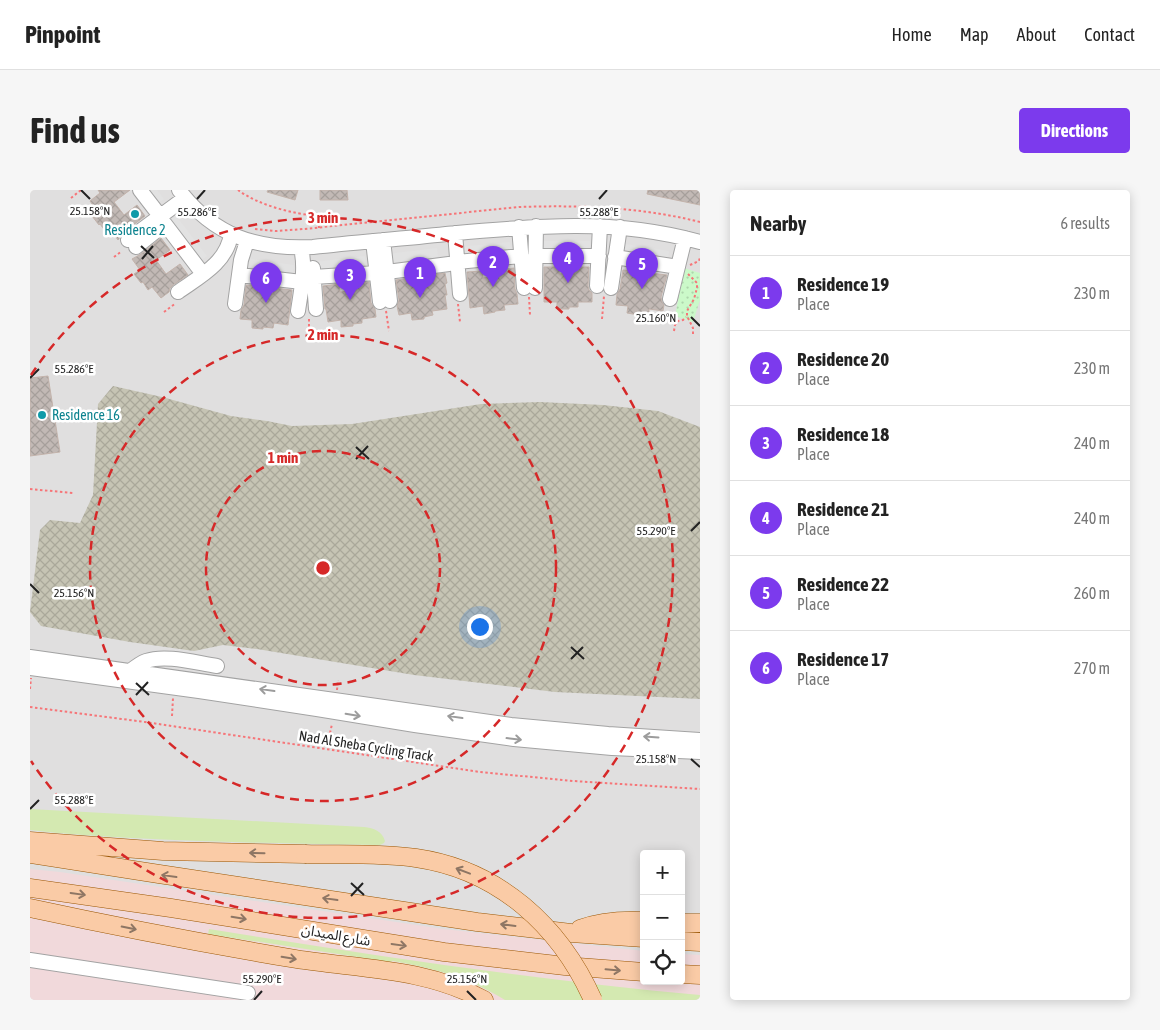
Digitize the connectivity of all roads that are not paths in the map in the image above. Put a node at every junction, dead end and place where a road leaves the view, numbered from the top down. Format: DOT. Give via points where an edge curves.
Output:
graph roads {
  1 [pos="140,190"];
  2 [pos="185,197"];
  3 [pos="162,220"];
  4 [pos="536,226"];
  5 [pos="600,226"];
  6 [pos="519,227"];
  7 [pos="620,227"];
  8 [pos="231,234"];
  9 [pos="451,234"];
  10 [pos="251,235"];
  11 [pos="685,238"];
  12 [pos="378,241"];
  13 [pos="700,242"];
  14 [pos="132,243"];
  15 [pos="307,247"];
  16 [pos="528,256"];
  17 [pos="599,256"];
  18 [pos="615,258"];
  19 [pos="453,263"];
  20 [pos="678,267"];
  21 [pos="382,272"];
  22 [pos="203,274"];
  23 [pos="239,275"];
  24 [pos="307,280"];
  25 [pos="529,288"];
  26 [pos="178,292"];
  27 [pos="455,294"];
  28 [pos="670,299"];
  29 [pos="385,302"];
  30 [pos="235,304"];
  31 [pos="316,309"];
  32 [pos="298,311"];
  33 [pos="30,657"];
  34 [pos="217,666"];
  35 [pos="30,668"];
  36 [pos="129,672"];
  37 [pos="700,740"];
  38 [pos="700,752"];
  39 [pos="30,842"];
  40 [pos="30,854"];
  41 [pos="30,888"];
  42 [pos="30,908"];
  43 [pos="640,921"];
  44 [pos="685,922"];
  45 [pos="700,923"];
  46 [pos="571,932"];
  47 [pos="640,938"];
  48 [pos="685,941"];
  49 [pos="700,942"];
  50 [pos="30,960"];
  51 [pos="640,972"];
  52 [pos="248,993"];
  53 [pos="484,1000"];
  54 [pos="593,1000"];
  1 -- 3 [label="street"];
  2 -- 3 [label="street"];
  2 -- 8 [label="street" via="209,220"];
  3 -- 14 [label="street"];
  3 -- 22 [label="street"];
  4 -- 5 [label="street"];
  4 -- 6 [label="street"];
  4 -- 16 [label="street"];
  5 -- 7 [label="street"];
  5 -- 17 [label="street"];
  6 -- 9 [label="street"];
  6 -- 16 [label="street"];
  7 -- 11 [label="street"];
  7 -- 18 [label="street"];
  8 -- 10 [label="street"];
  8 -- 22 [label="street" via="222,257"];
  9 -- 12 [label="street"];
  9 -- 19 [label="street"];
  10 -- 15 [label="street" via="272,247"];
  10 -- 23 [label="street"];
  11 -- 13 [label="street"];
  11 -- 20 [label="street"];
  12 -- 15 [label="street"];
  12 -- 21 [label="street"];
  15 -- 24 [label="street" via="304,266"];
  16 -- 17 [label="street"];
  16 -- 19 [label="street"];
  16 -- 25 [label="street"];
  17 -- 18 [label="street" via="604,287"];
  18 -- 20 [label="street"];
  19 -- 21 [label="street"];
  19 -- 27 [label="street"];
  20 -- 28 [label="street"];
  21 -- 24 [label="street"];
  21 -- 29 [label="street"];
  22 -- 26 [label="street"];
  23 -- 24 [label="street"];
  23 -- 30 [label="street"];
  24 -- 31 [label="street"];
  24 -- 32 [label="street"];
  33 -- 36 [label="street"];
  34 -- 36 [label="street" via="157,659 146,661"];
  35 -- 38 [label="street, one-way" via="514,739"];
  37 -- 36 [label="street, one-way" via="511,725"];
  54 -- 39 [label="main road, one-way, bridge" via="570,958 538,918 497,887 451,866 418,858 384,856 162,851"];
  46 -- 40 [label="main road, one-way" via="477,922"];
  41 -- 51 [label="main road, شارع الميدان, one-way" via="444,952"];
  42 -- 53 [label="main road, one-way" via="261,953 414,975 449,984"];
  43 -- 46 [label="main road" via="610,921"];
  44 -- 45 [label="main road"];
  46 -- 47 [label="main road"];
  48 -- 49 [label="main road"];
  50 -- 52 [label="street"];
}
